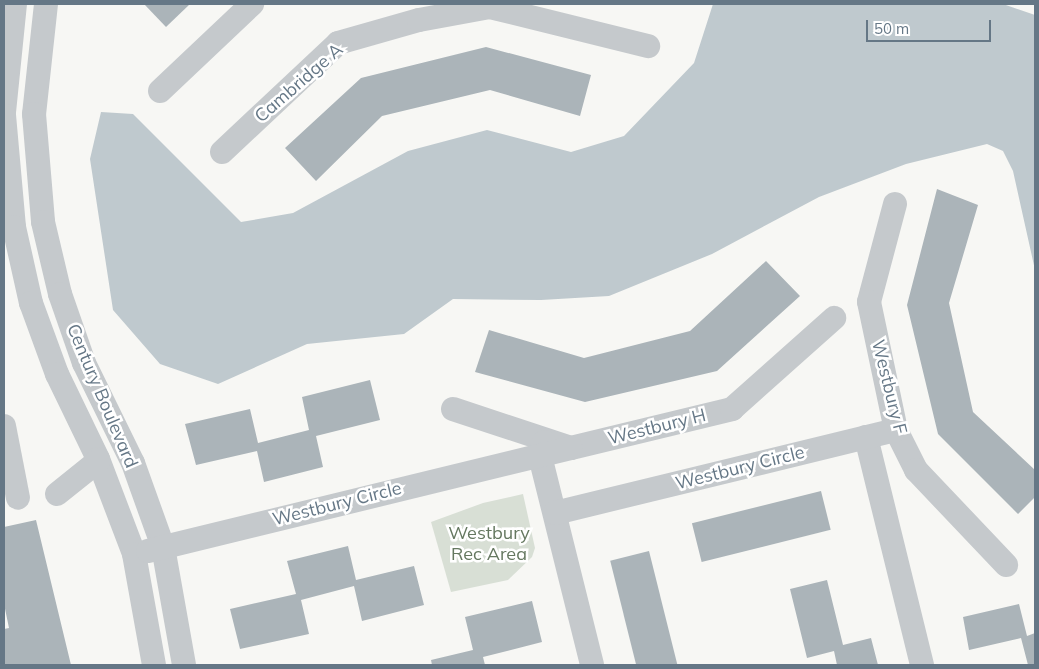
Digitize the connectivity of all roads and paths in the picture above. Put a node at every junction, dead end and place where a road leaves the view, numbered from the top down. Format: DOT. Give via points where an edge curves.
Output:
graph roads {
  1 [pos="16,4"];
  2 [pos="46,4"];
  3 [pos="252,4"];
  4 [pos="418,12"];
  5 [pos="648,46"];
  6 [pos="160,91"];
  7 [pos="4,114"];
  8 [pos="222,152"];
  9 [pos="895,204"];
  10 [pos="834,318"];
  11 [pos="453,409"];
  12 [pos="896,430"];
  13 [pos="866,437"];
  14 [pos="5,438"];
  15 [pos="543,447"];
  16 [pos="98,461"];
  17 [pos="57,494"];
  18 [pos="18,498"];
  19 [pos="555,513"];
  20 [pos="163,547"];
  21 [pos="134,554"];
  22 [pos="1006,565"];
  23 [pos="154,665"];
  24 [pos="184,665"];
  25 [pos="592,665"];
  26 [pos="922,665"];
  1 -- 7 [label="street, Century Boulevard"];
  2 -- 20 [label="street, Century Boulevard" via="34,114 43,222 60,294 84,362 133,463"];
  3 -- 6 [label="street"];
  4 -- 5 [label="street, Cambridge A" via="490,7"];
  4 -- 8 [label="street, Cambridge A" via="338,43"];
  7 -- 16 [label="street, Century Boulevard" via="14,227 31,303 57,374"];
  9 -- 12 [label="street, Westbury F" via="869,302"];
  10 -- 15 [label="street, Westbury H" via="732,409 571,448"];
  11 -- 15 [label="street"];
  12 -- 13 [label="street, Westbury Circle"];
  12 -- 22 [label="street, Westbury F" via="916,470"];
  13 -- 19 [label="street, Westbury Circle"];
  13 -- 26 [label="street"];
  14 -- 18 [label="street"];
  15 -- 19 [label="street"];
  15 -- 20 [label="street, Westbury Circle"];
  16 -- 17 [label="street"];
  16 -- 21 [label="street, Century Boulevard"];
  19 -- 25 [label="street"];
  20 -- 21 [label="street, Westbury Circle"];
  20 -- 24 [label="street, Century Boulevard"];
  21 -- 23 [label="street, Century Boulevard"];
}
